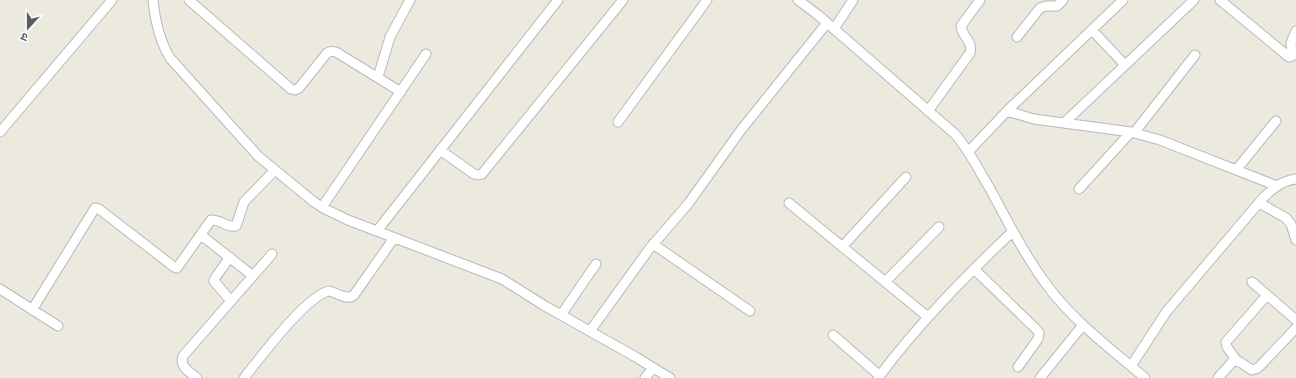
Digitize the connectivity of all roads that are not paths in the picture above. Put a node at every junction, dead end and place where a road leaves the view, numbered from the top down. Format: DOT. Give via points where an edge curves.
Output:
graph roads {
  1 [pos="112,0"];
  2 [pos="153,0"];
  3 [pos="189,0"];
  4 [pos="410,0"];
  5 [pos="558,0"];
  6 [pos="623,0"];
  7 [pos="707,0"];
  8 [pos="798,0"];
  9 [pos="853,0"];
  10 [pos="980,0"];
  11 [pos="1063,0"];
  12 [pos="1123,0"];
  13 [pos="1194,0"];
  14 [pos="1220,0"];
  15 [pos="830,26"];
  16 [pos="1092,30"];
  17 [pos="1296,31"];
  18 [pos="1017,37"];
  19 [pos="426,54"];
  20 [pos="1195,55"];
  21 [pos="1126,65"];
  22 [pos="378,77"];
  23 [pos="401,92"];
  24 [pos="928,111"];
  25 [pos="1007,111"];
  26 [pos="1276,121"];
  27 [pos="618,122"];
  28 [pos="1064,123"];
  29 [pos="0,132"];
  30 [pos="1132,132"];
  31 [pos="440,150"];
  32 [pos="969,151"];
  33 [pos="275,170"];
  34 [pos="1236,170"];
  35 [pos="906,176"];
  36 [pos="1296,179"];
  37 [pos="1277,186"];
  38 [pos="1079,189"];
  39 [pos="1259,202"];
  40 [pos="789,204"];
  41 [pos="322,207"];
  42 [pos="939,228"];
  43 [pos="377,231"];
  44 [pos="1013,232"];
  45 [pos="201,235"];
  46 [pos="394,238"];
  47 [pos="1296,240"];
  48 [pos="653,244"];
  49 [pos="842,247"];
  50 [pos="272,254"];
  51 [pos="230,257"];
  52 [pos="596,264"];
  53 [pos="974,269"];
  54 [pos="253,276"];
  55 [pos="885,282"];
  56 [pos="1252,282"];
  57 [pos="0,289"];
  58 [pos="1267,295"];
  59 [pos="231,301"];
  60 [pos="32,310"];
  61 [pos="750,311"];
  62 [pos="561,315"];
  63 [pos="928,317"];
  64 [pos="1296,320"];
  65 [pos="1083,325"];
  66 [pos="58,326"];
  67 [pos="1296,328"];
  68 [pos="590,331"];
  69 [pos="833,335"];
  70 [pos="1237,361"];
  71 [pos="1131,366"];
  72 [pos="1018,367"];
  73 [pos="653,368"];
  74 [pos="879,377"];
  75 [pos="197,378"];
  76 [pos="244,378"];
  77 [pos="645,378"];
  78 [pos="670,378"];
  79 [pos="1040,378"];
  80 [pos="1145,378"];
  81 [pos="1218,378"];
  1 -- 29 [label="street"];
  2 -- 33 [label="street" via="157,26 170,58 252,150"];
  3 -- 22 [label="street" via="291,89 299,88 330,51"];
  4 -- 22 [label="street" via="390,37"];
  5 -- 31 [label="street"];
  6 -- 31 [label="street" via="482,174 474,174"];
  7 -- 27 [label="street"];
  8 -- 15 [label="street"];
  9 -- 15 [label="street"];
  10 -- 24 [label="street" via="961,26 969,42 970,53"];
  11 -- 18 [label="street" via="1057,6 1040,8"];
  12 -- 16 [label="street"];
  13 -- 21 [label="street"];
  14 -- 17 [label="street" via="1289,57 1292,56 1291,43"];
  15 -- 24 [label="street"];
  15 -- 48 [label="street" via="741,130 691,200"];
  16 -- 21 [label="street"];
  16 -- 25 [label="street"];
  19 -- 23 [label="street"];
  20 -- 30 [label="street"];
  21 -- 28 [label="street"];
  22 -- 23 [label="street"];
  23 -- 41 [label="street"];
  24 -- 32 [label="street" via="955,134"];
  25 -- 28 [label="street" via="1034,119"];
  25 -- 32 [label="street"];
  26 -- 34 [label="street"];
  28 -- 30 [label="street"];
  30 -- 34 [label="street" via="1160,140"];
  30 -- 38 [label="street"];
  31 -- 43 [label="street"];
  32 -- 44 [label="street"];
  33 -- 41 [label="street"];
  33 -- 45 [label="street" via="244,202 236,226 211,220"];
  34 -- 37 [label="street"];
  35 -- 49 [label="street"];
  36 -- 37 [label="street"];
  37 -- 39 [label="street"];
  39 -- 47 [label="street" via="1286,218 1291,224"];
  39 -- 71 [label="street" via="1167,311"];
  40 -- 49 [label="street"];
  41 -- 43 [label="street"];
  42 -- 55 [label="street"];
  43 -- 46 [label="street"];
  44 -- 53 [label="street"];
  44 -- 65 [label="street" via="1046,284"];
  45 -- 51 [label="street"];
  45 -- 60 [label="street" via="176,268 95,208"];
  46 -- 62 [label="street" via="496,276"];
  46 -- 76 [label="street" via="352,297 347,298 329,291 320,295 287,325"];
  48 -- 61 [label="street"];
  48 -- 68 [label="street"];
  49 -- 55 [label="street"];
  50 -- 54 [label="street"];
  51 -- 54 [label="street"];
  51 -- 59 [label="street" via="214,281"];
  52 -- 62 [label="street"];
  53 -- 63 [label="street"];
  53 -- 72 [label="street" via="1038,330 1038,339"];
  54 -- 59 [label="street"];
  55 -- 63 [label="street"];
  56 -- 58 [label="street"];
  57 -- 60 [label="street"];
  58 -- 64 [label="street"];
  58 -- 70 [label="street" via="1226,342"];
  59 -- 75 [label="street" via="183,356 183,367"];
  60 -- 66 [label="street"];
  62 -- 68 [label="street"];
  63 -- 74 [label="street"];
  65 -- 71 [label="street"];
  65 -- 79 [label="street"];
  67 -- 70 [label="street" via="1255,369 1252,370"];
  68 -- 73 [label="street"];
  69 -- 74 [label="street"];
  70 -- 81 [label="street" via="1231,363"];
  71 -- 80 [label="street"];
  73 -- 77 [label="street"];
  73 -- 78 [label="street"];
}
